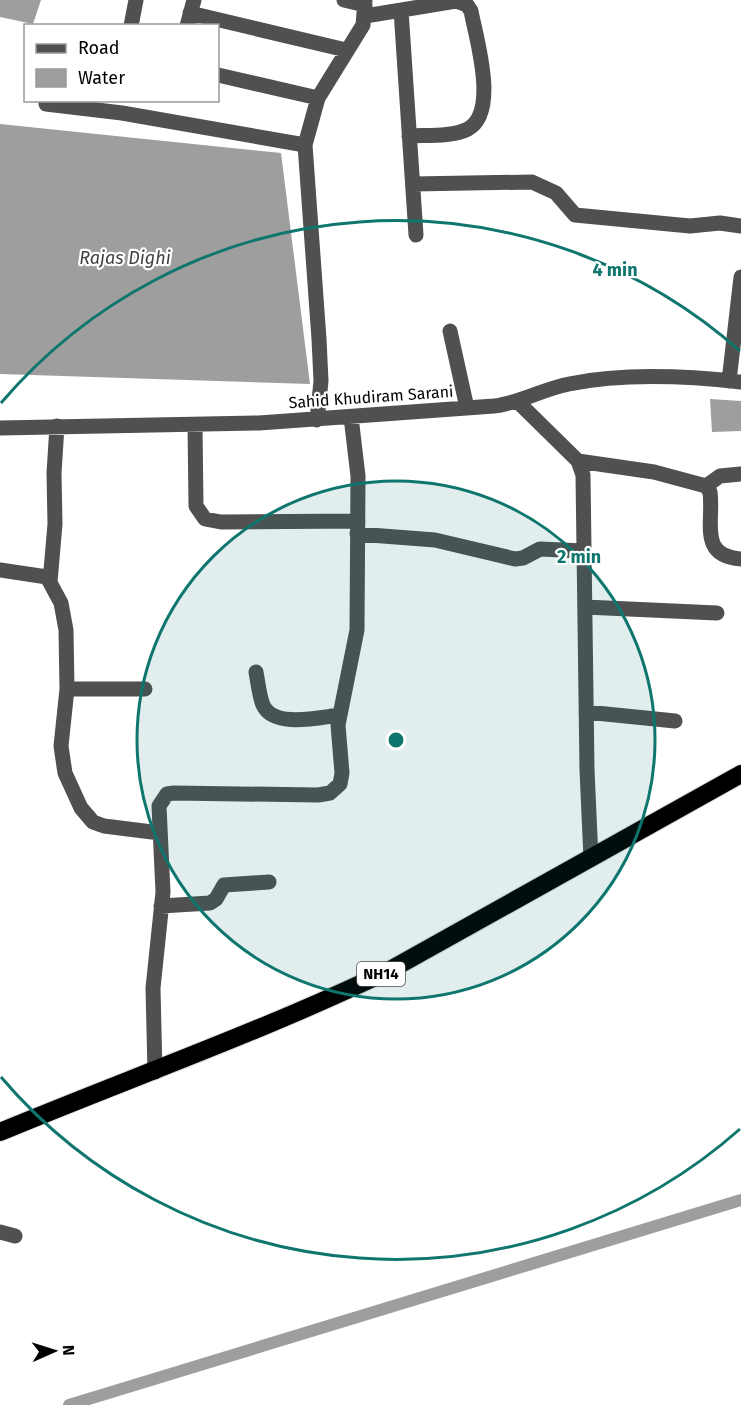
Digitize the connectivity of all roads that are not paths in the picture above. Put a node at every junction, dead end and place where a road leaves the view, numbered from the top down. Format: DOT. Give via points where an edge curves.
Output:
graph roads {
  1 [pos="136,0"];
  2 [pos="344,0"];
  3 [pos="442,2"];
  4 [pos="365,7"];
  5 [pos="400,10"];
  6 [pos="190,13"];
  7 [pos="131,24"];
  8 [pos="346,50"];
  9 [pos="219,75"];
  10 [pos="318,98"];
  11 [pos="46,104"];
  12 [pos="122,107"];
  13 [pos="409,136"];
  14 [pos="305,145"];
  15 [pos="413,184"];
  16 [pos="741,226"];
  17 [pos="416,235"];
  18 [pos="741,277"];
  19 [pos="450,331"];
  20 [pos="735,382"];
  21 [pos="518,402"];
  22 [pos="467,408"];
  23 [pos="351,417"];
  24 [pos="317,420"];
  25 [pos="195,425"];
  26 [pos="57,426"];
  27 [pos="0,428"];
  28 [pos="578,461"];
  29 [pos="741,474"];
  30 [pos="706,486"];
  31 [pos="357,527"];
  32 [pos="584,551"];
  33 [pos="741,559"];
  34 [pos="0,570"];
  35 [pos="50,582"];
  36 [pos="585,607"];
  37 [pos="717,613"];
  38 [pos="256,672"];
  39 [pos="67,689"];
  40 [pos="145,689"];
  41 [pos="586,712"];
  42 [pos="340,715"];
  43 [pos="675,721"];
  44 [pos="741,774"];
  45 [pos="160,832"];
  46 [pos="591,859"];
  47 [pos="269,882"];
  48 [pos="161,906"];
  49 [pos="155,1072"];
  50 [pos="0,1132"];
  1 -- 7 [label="street"];
  2 -- 4 [label="street"];
  3 -- 5 [label="street"];
  3 -- 13 [label="street" via="463,2 471,11 483,74 482,112 477,123 467,129"];
  4 -- 5 [label="street"];
  4 -- 8 [label="street" via="363,25"];
  5 -- 13 [label="street"];
  6 -- 8 [label="street"];
  8 -- 10 [label="street"];
  9 -- 10 [label="street"];
  10 -- 14 [label="street"];
  11 -- 12 [label="street"];
  12 -- 14 [label="street"];
  13 -- 15 [label="street"];
  14 -- 24 [label="street" via="321,381"];
  15 -- 16 [label="street" via="532,182 556,193 575,215 690,226"];
  15 -- 17 [label="street"];
  18 -- 20 [label="street"];
  19 -- 22 [label="street"];
  20 -- 21 [label="street, Sahid Khudiram Sarani" via="607,378 567,384"];
  21 -- 22 [label="street, Sahid Khudiram Sarani"];
  21 -- 28 [label="street"];
  22 -- 23 [label="street, Sahid Khudiram Sarani"];
  23 -- 24 [label="street, Sahid Khudiram Sarani"];
  23 -- 31 [label="street" via="358,476"];
  24 -- 25 [label="street, Sahid Khudiram Sarani"];
  25 -- 26 [label="street, Sahid Khudiram Sarani"];
  25 -- 31 [label="street" via="196,506 205,519"];
  26 -- 27 [label="street, Sahid Khudiram Sarani"];
  26 -- 35 [label="street" via="56,524"];
  28 -- 30 [label="street" via="654,472"];
  28 -- 32 [label="street" via="583,475"];
  29 -- 30 [label="street" via="720,476"];
  30 -- 33 [label="street" via="710,492 714,548 724,556"];
  31 -- 32 [label="street" via="515,559 540,549"];
  31 -- 42 [label="street" via="357,630"];
  32 -- 36 [label="street"];
  34 -- 35 [label="street" via="47,577"];
  35 -- 39 [label="street" via="64,611"];
  36 -- 37 [label="street"];
  36 -- 41 [label="street"];
  38 -- 42 [label="street" via="262,704 268,712 290,719"];
  39 -- 40 [label="street"];
  39 -- 45 [label="street" via="62,759 88,819 104,826"];
  41 -- 43 [label="street"];
  41 -- 46 [label="street"];
  42 -- 45 [label="street" via="342,773 336,789 318,795 167,794 159,806"];
  44 -- 46 [label="highway, NH14"];
  45 -- 48 [label="street"];
  46 -- 49 [label="highway, NH14" via="369,980"];
  47 -- 48 [label="street" via="224,885 210,903"];
  48 -- 49 [label="street" via="153,988"];
  49 -- 50 [label="highway, NH14"];
}
